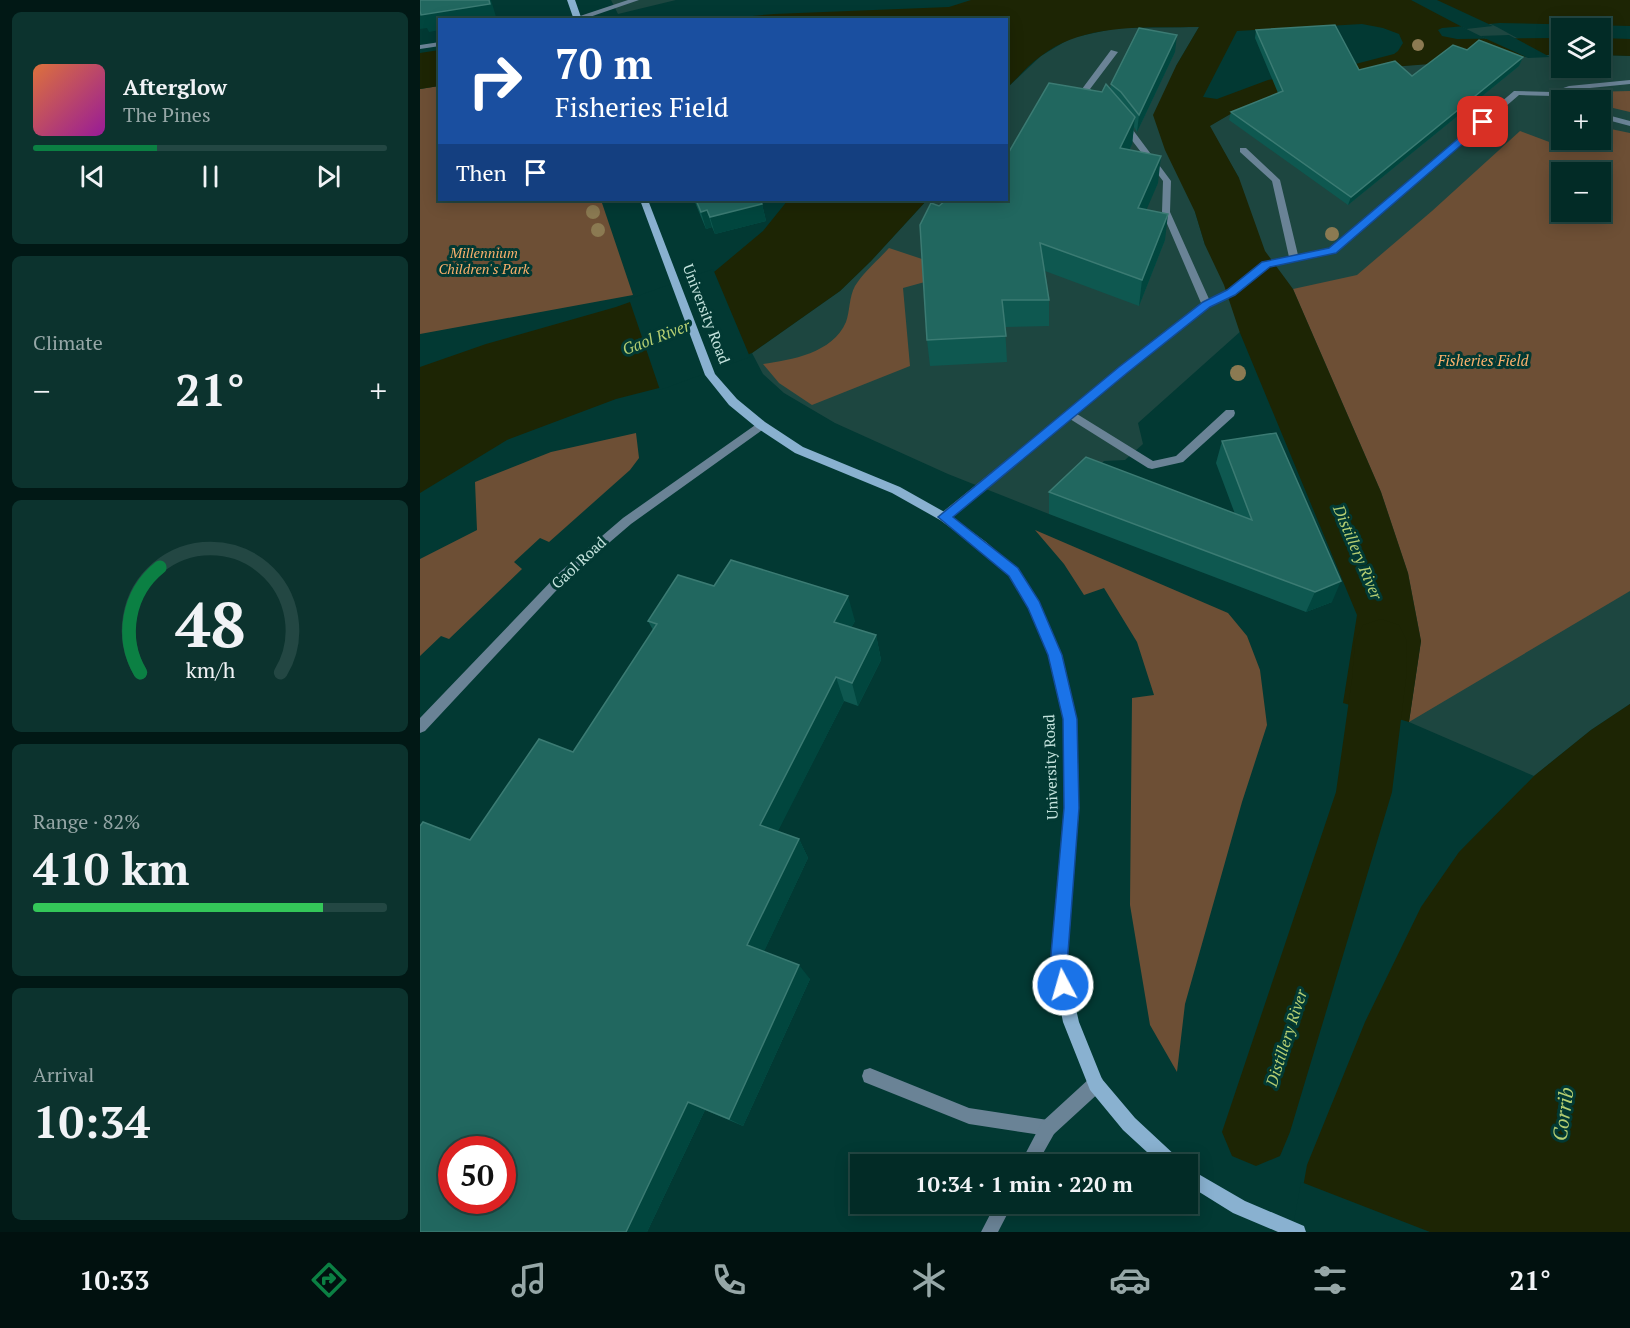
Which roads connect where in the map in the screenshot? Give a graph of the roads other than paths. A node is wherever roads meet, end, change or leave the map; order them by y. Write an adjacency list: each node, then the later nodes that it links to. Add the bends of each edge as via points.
1 (571, 0): 3 (main road)
2 (635, 0): 4 (street)
3 (578, 18)
4 (581, 18)
5 (438, 44): 6 (street)
6 (420, 47)
7 (1114, 52): 11 (street, via 1086,89)
8 (1630, 82): 9 (street)
9 (1564, 90)
10 (1551, 94): 17 (street, via 1517,93 1332,251)
11 (1108, 106)
12 (1611, 118): 14 (street)
13 (1121, 120): 18 (street, via 1167,181 1166,212)
14 (1630, 124)
15 (1244, 150): 17 (street, via 1276,180)
16 (644, 201): 21 (main road, University Road, via 710,375 733,402)
17 (1294, 258): 18 (street, via 1266,265 1231,292)
18 (1206, 304): 20 (street)
19 (1230, 413): 20 (street, via 1179,459 1152,465)
20 (1069, 414): 22 (street)
21 (761, 425): 22 (main road, University Road, via 799,450 896,490); 23 (street, Gaol Road, via 627,521 564,575)
22 (944, 517): 25 (main road, University Road, via 1013,572 1034,605 1055,655 1070,719 1072,808 1059,966 1071,1022)
23 (420, 727)
24 (870, 1076): 26 (street, via 969,1116)
25 (1096, 1084): 26 (street); 28 (main road, University Road, via 1129,1124)
26 (1048, 1128): 27 (street)
27 (1034, 1154)
28 (1161, 1154)
29 (1198, 1182): 31 (main road, via 1239,1207)
30 (999, 1214): 32 (street)
31 (1295, 1231)
32 (989, 1232)

